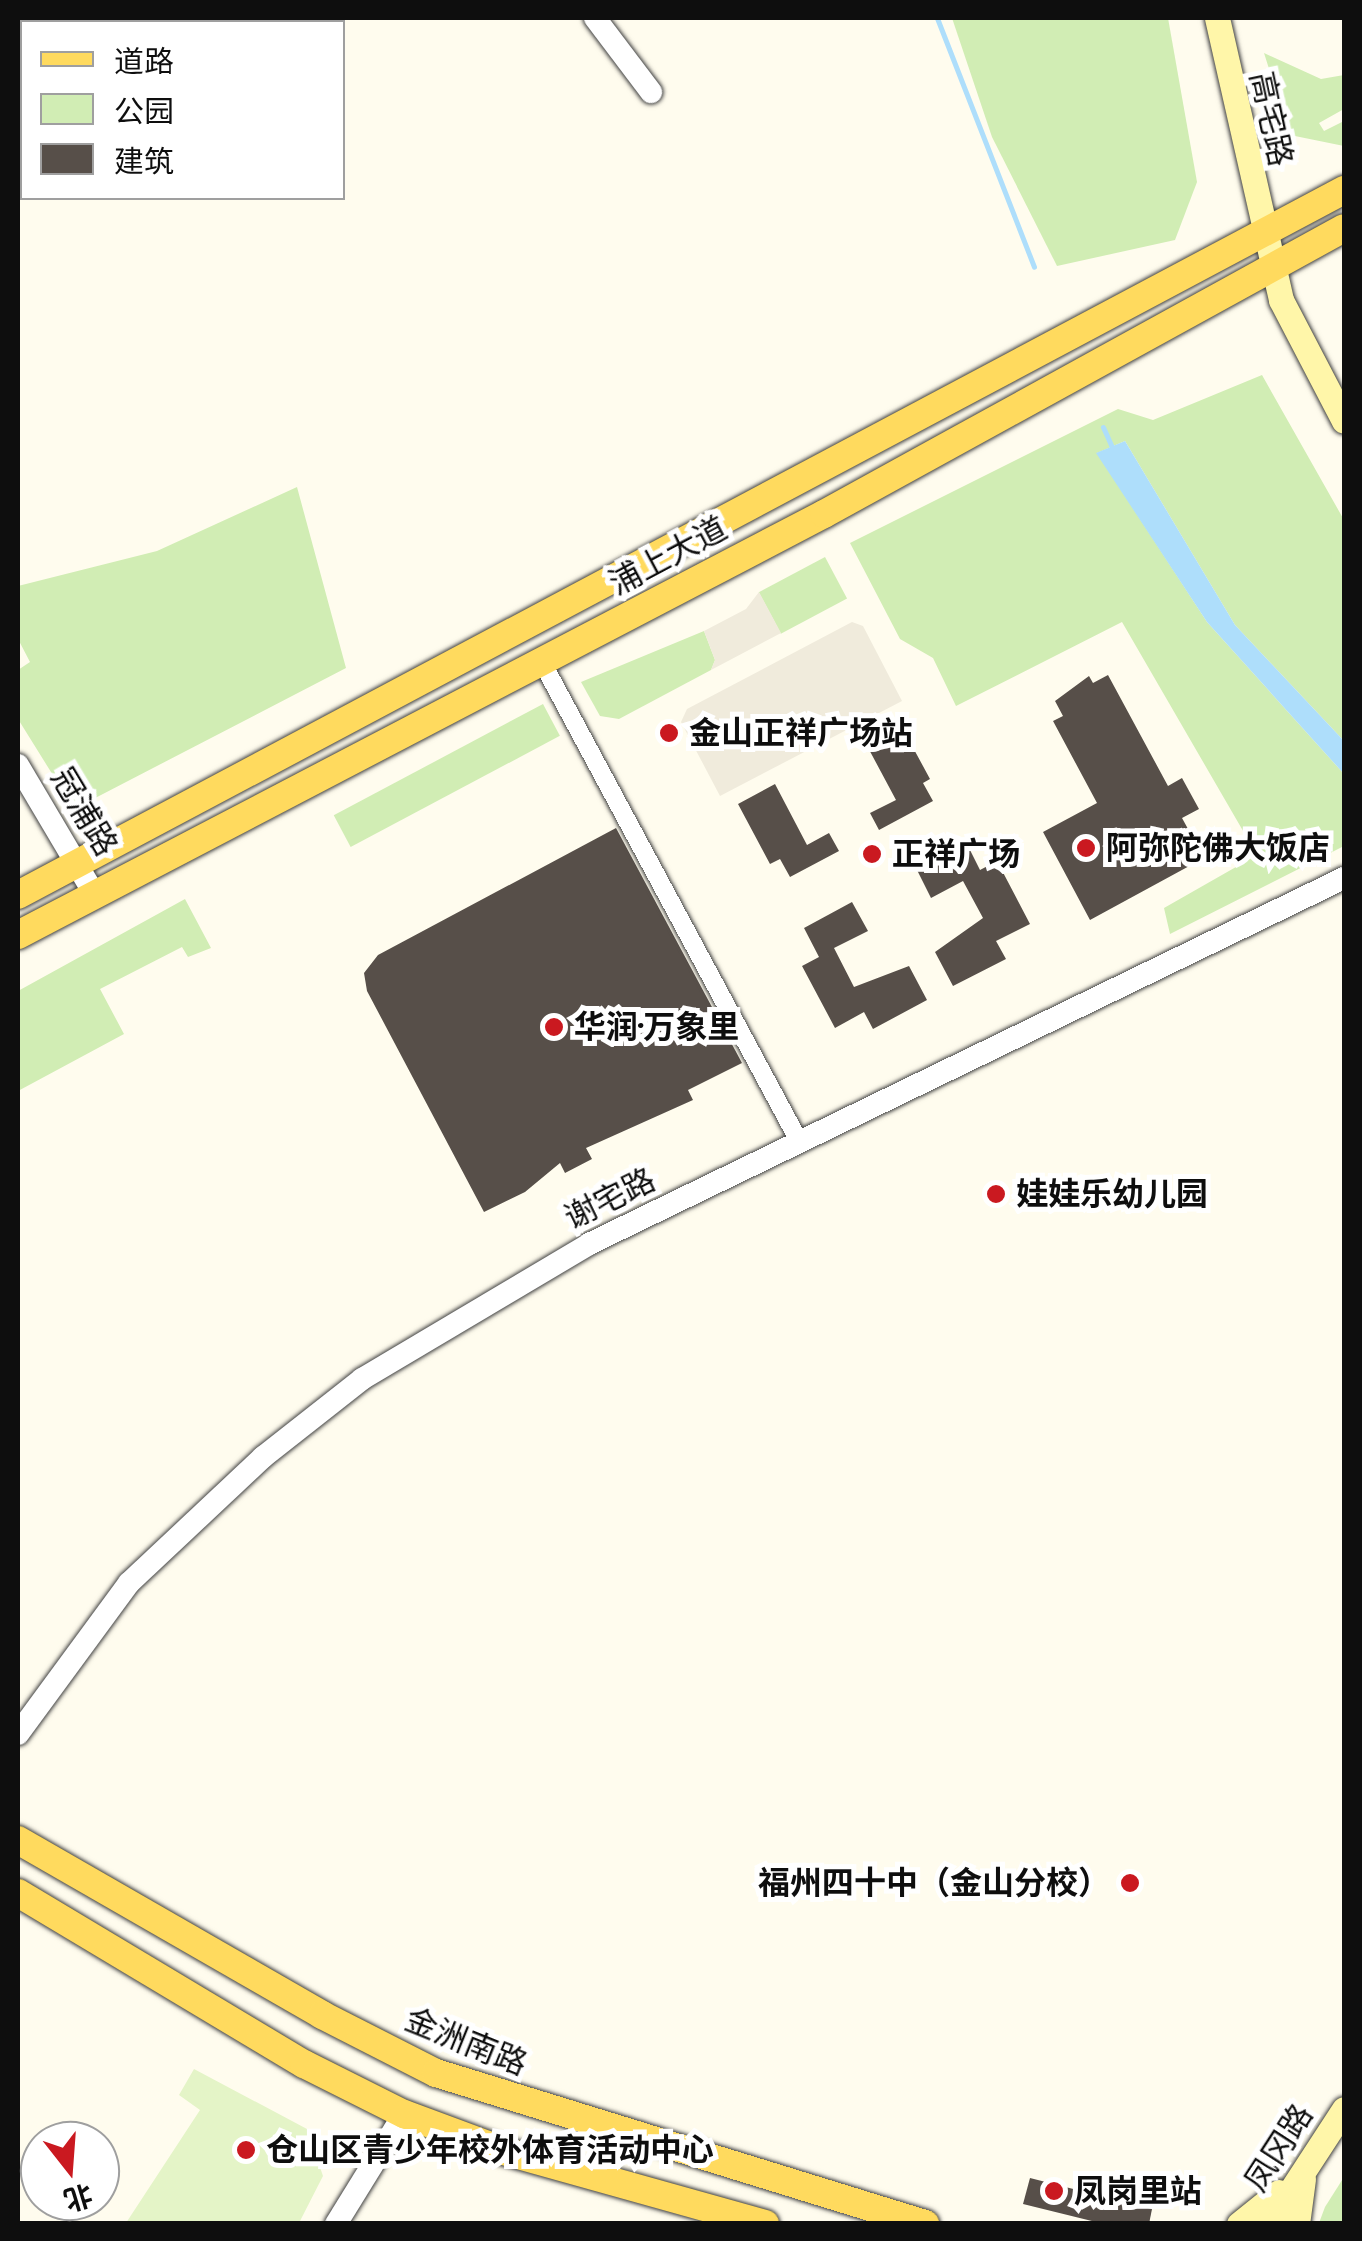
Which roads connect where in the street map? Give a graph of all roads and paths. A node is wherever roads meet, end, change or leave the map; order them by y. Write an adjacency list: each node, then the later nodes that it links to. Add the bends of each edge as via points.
1 (595, 18): 3 (street)
2 (1217, 18): 6 (main road, 高宅路)
3 (651, 92)
4 (1344, 190): 6 (main road, 浦上大道)
5 (1344, 228): 7 (main road, 浦上大道)
6 (1262, 233): 7 (main road, 高宅路); 11 (main road, 浦上大道)
7 (1272, 268): 8 (main road, 高宅路, via 1281,300); 9 (main road, 浦上大道)
8 (1344, 421)
9 (542, 662): 13 (main road, 浦上大道); 16 (street)
10 (18, 765): 11 (street, 冠浦路)
11 (78, 864): 13 (street, 冠浦路); 14 (main road, 浦上大道)
12 (1344, 878): 16 (street, 谢宅路)
13 (94, 892): 15 (main road, 浦上大道)
14 (18, 895)
15 (18, 934)
16 (800, 1143): 17 (street, 谢宅路, via 590,1244 457,1318 304,1422 128,1584)
17 (18, 1734)
18 (18, 1840): 25 (main road, 金洲南路, via 436,2073)
19 (18, 1893): 21 (main road, via 304,2064)
20 (1344, 2109): 22 (main road, 凤冈路)
21 (404, 2114): 23 (street); 24 (main road, via 479,2143)
22 (1305, 2168): 26 (main road); 27 (main road, 凤冈路); 28 (main road)
23 (336, 2224)
24 (765, 2224)
25 (925, 2224)
26 (1239, 2224)
27 (1268, 2224)
28 (1298, 2224)

